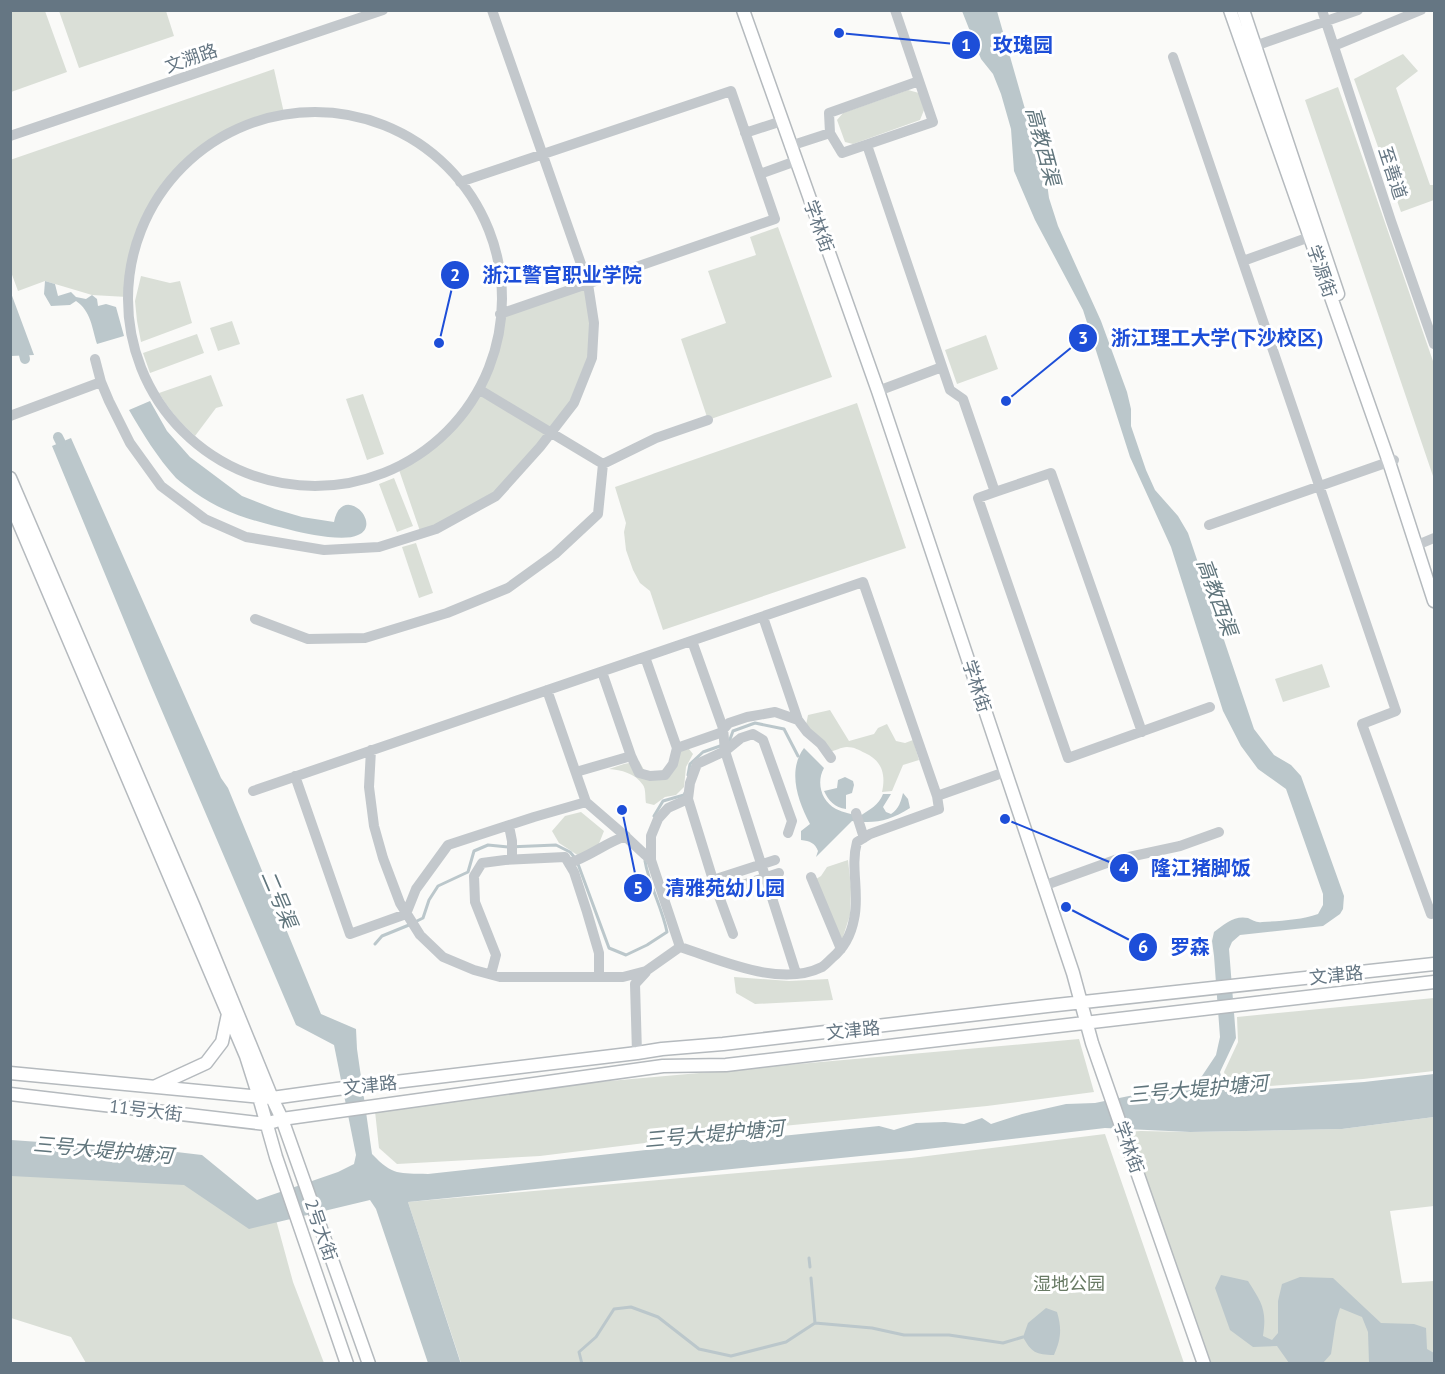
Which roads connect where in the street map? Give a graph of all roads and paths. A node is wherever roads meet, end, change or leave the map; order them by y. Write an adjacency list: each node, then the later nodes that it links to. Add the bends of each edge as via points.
1 (382, 10): 17 (street, 文溯路)
2 (492, 10): 20 (street)
3 (743, 10): 14 (main road, 学林街)
4 (895, 10): 13 (street)
5 (1230, 10): 24 (main road, 学源街)
6 (1243, 10): 10 (main road, 学源街)
7 (1358, 10): 9 (street)
8 (1421, 10): 11 (street)
9 (1324, 16): 10 (street); 11 (street, 至善道)
10 (1255, 46): 24 (main road, 学源街)
11 (1334, 46): 28 (street, 至善道)
12 (1173, 57): 25 (street)
13 (919, 81): 16 (street, via 829,113); 18 (street, via 933,122)
14 (782, 122): 15 (street); 19 (main road, 学林街)
15 (746, 133): 20 (street, via 731,91); 22 (street)
16 (830, 133): 18 (street, via 842,153); 19 (street)
17 (10, 136)
18 (867, 145): 30 (street)
19 (790, 146): 21 (main road, 学林街)
20 (543, 154): 23 (street); 26 (street)
21 (796, 161): 22 (street); 33 (main road, 学林街)
22 (760, 174): 26 (street, via 775,219)
23 (460, 182): 27 (street, via 492,237 502,288); 32 (street, via 432,152 387,125 336,112 284,113 234,129 190,158 156,198 135,245 127,297 134,350 148,384 170,418 208,454 255,478 306,487 358,483 379,475 407,464 449,432)
24 (1314, 236): 25 (street); 37 (main road, 学源街)
25 (1243, 261): 40 (street)
26 (588, 284): 27 (street); 36 (street, via 594,323 592,358 574,403)
27 (500, 314): 32 (street, via 498,340)
28 (1434, 344)
29 (95, 359): 31 (street)
30 (942, 367): 33 (street); 41 (street, via 950,390 963,399)
31 (101, 382): 34 (street); 36 (street, via 130,443 161,486 205,519 246,537 324,550 379,547 436,529 496,496)
32 (480, 390): 36 (street)
33 (878, 391): 64 (main road, 学林街)
34 (10, 416)
35 (708, 420): 38 (street, via 656,438)
36 (551, 433): 38 (street)
37 (1392, 461): 40 (street); 45 (main road, 学源街); 47 (main road, 学源街)
38 (603, 464): 49 (street, via 598,514 555,554 508,588 365,638 308,639)
39 (10, 478): 105 (main road, via 194,907)
40 (1318, 486): 43 (street); 87 (street, via 1396,711 1362,724)
41 (995, 492): 56 (street, via 1051,473); 56 (street, via 978,498 1068,758)
42 (10, 502): 99 (main road)
43 (1209, 525)
44 (1434, 538): 45 (street)
45 (1422, 543): 46 (main road, 学源街)
46 (1434, 579)
47 (1434, 601)
48 (763, 617): 50 (street); 55 (street); 67 (street, via 863,582)
49 (255, 619)
50 (692, 640): 51 (street); 57 (street)
51 (645, 657): 52 (street); 58 (street)
52 (602, 672): 53 (street); 61 (street)
53 (548, 690): 59 (street); 63 (street)
54 (1210, 707): 56 (street)
55 (798, 720): 57 (street, via 775,712 729,723); 62 (street)
56 (1142, 732)
57 (724, 733): 58 (street); 60 (street)
58 (677, 748): 61 (street, via 674,764 665,775 639,773)
59 (371, 750): 65 (street); 88 (street, via 369,787 374,826)
60 (725, 751): 68 (street, via 697,764); 72 (street, via 753,734 763,740 792,821); 80 (street)
61 (630, 756): 63 (street)
62 (831, 758)
63 (576, 772): 69 (street)
64 (1005, 772): 67 (street); 85 (main road, 学林街)
65 (295, 776): 66 (street); 88 (street, via 350,934)
66 (253, 791)
67 (937, 796): 75 (street, via 939,809)
68 (688, 799): 77 (street, via 668,808 658,819 651,836); 84 (street)
69 (586, 802): 71 (street); 74 (street)
70 (856, 813): 75 (street)
71 (509, 826): 76 (street); 88 (street, via 448,845 416,889)
72 (788, 832)
73 (1219, 832): 85 (street, via 1180,846 1115,860)
74 (626, 836): 77 (street); 79 (street)
75 (864, 838): 91 (street, via 857,842 854,853 855,918)
76 (512, 851): 79 (street, via 564,857); 94 (street, via 482,863 474,876 475,902 496,955)
77 (651, 860): 90 (street)
78 (775, 860): 80 (street)
79 (573, 862): 96 (street, via 599,953)
80 (761, 865): 83 (street); 84 (street)
81 (779, 873): 83 (street)
82 (811, 877): 91 (street)
83 (766, 878): 86 (street); 95 (street)
84 (713, 880): 86 (street)
85 (1043, 886): 98 (main road, 学林街)
86 (718, 893): 89 (street)
87 (1431, 914)
88 (408, 916): 94 (street, via 420,935 443,957)
89 (733, 934)
90 (680, 947): 93 (street); 95 (street, via 755,972)
91 (841, 949): 95 (street, via 822,967)
92 (1434, 964): 98 (main road, 文津路)
93 (646, 971): 96 (street, via 623,977); 101 (street, via 635,984)
94 (491, 974): 96 (street)
95 (796, 974)
96 (599, 977)
97 (1434, 982): 100 (main road, 文津路)
98 (1082, 1003): 100 (main road, 学林街); 101 (main road, 文津路)
99 (228, 1014): 103 (main road, via 222,1042 206,1063); 105 (main road)
100 (1087, 1022): 106 (main road, 文津路, via 726,1065 663,1066); 110 (main road, 学林街)
101 (637, 1053): 105 (main road, 文津路)
102 (10, 1073): 103 (main road, 11号大街)
103 (155, 1087): 105 (main road, 11号大街)
104 (10, 1094): 107 (main road, 11号大街)
105 (266, 1098): 106 (main road, 2号大街); 107 (main road, 2号大街)
106 (282, 1119): 107 (main road, 11号大街); 109 (main road, 2号大街)
107 (266, 1124): 108 (main road, 2号大街)
108 (348, 1364)
109 (369, 1364)
110 (1204, 1364)

